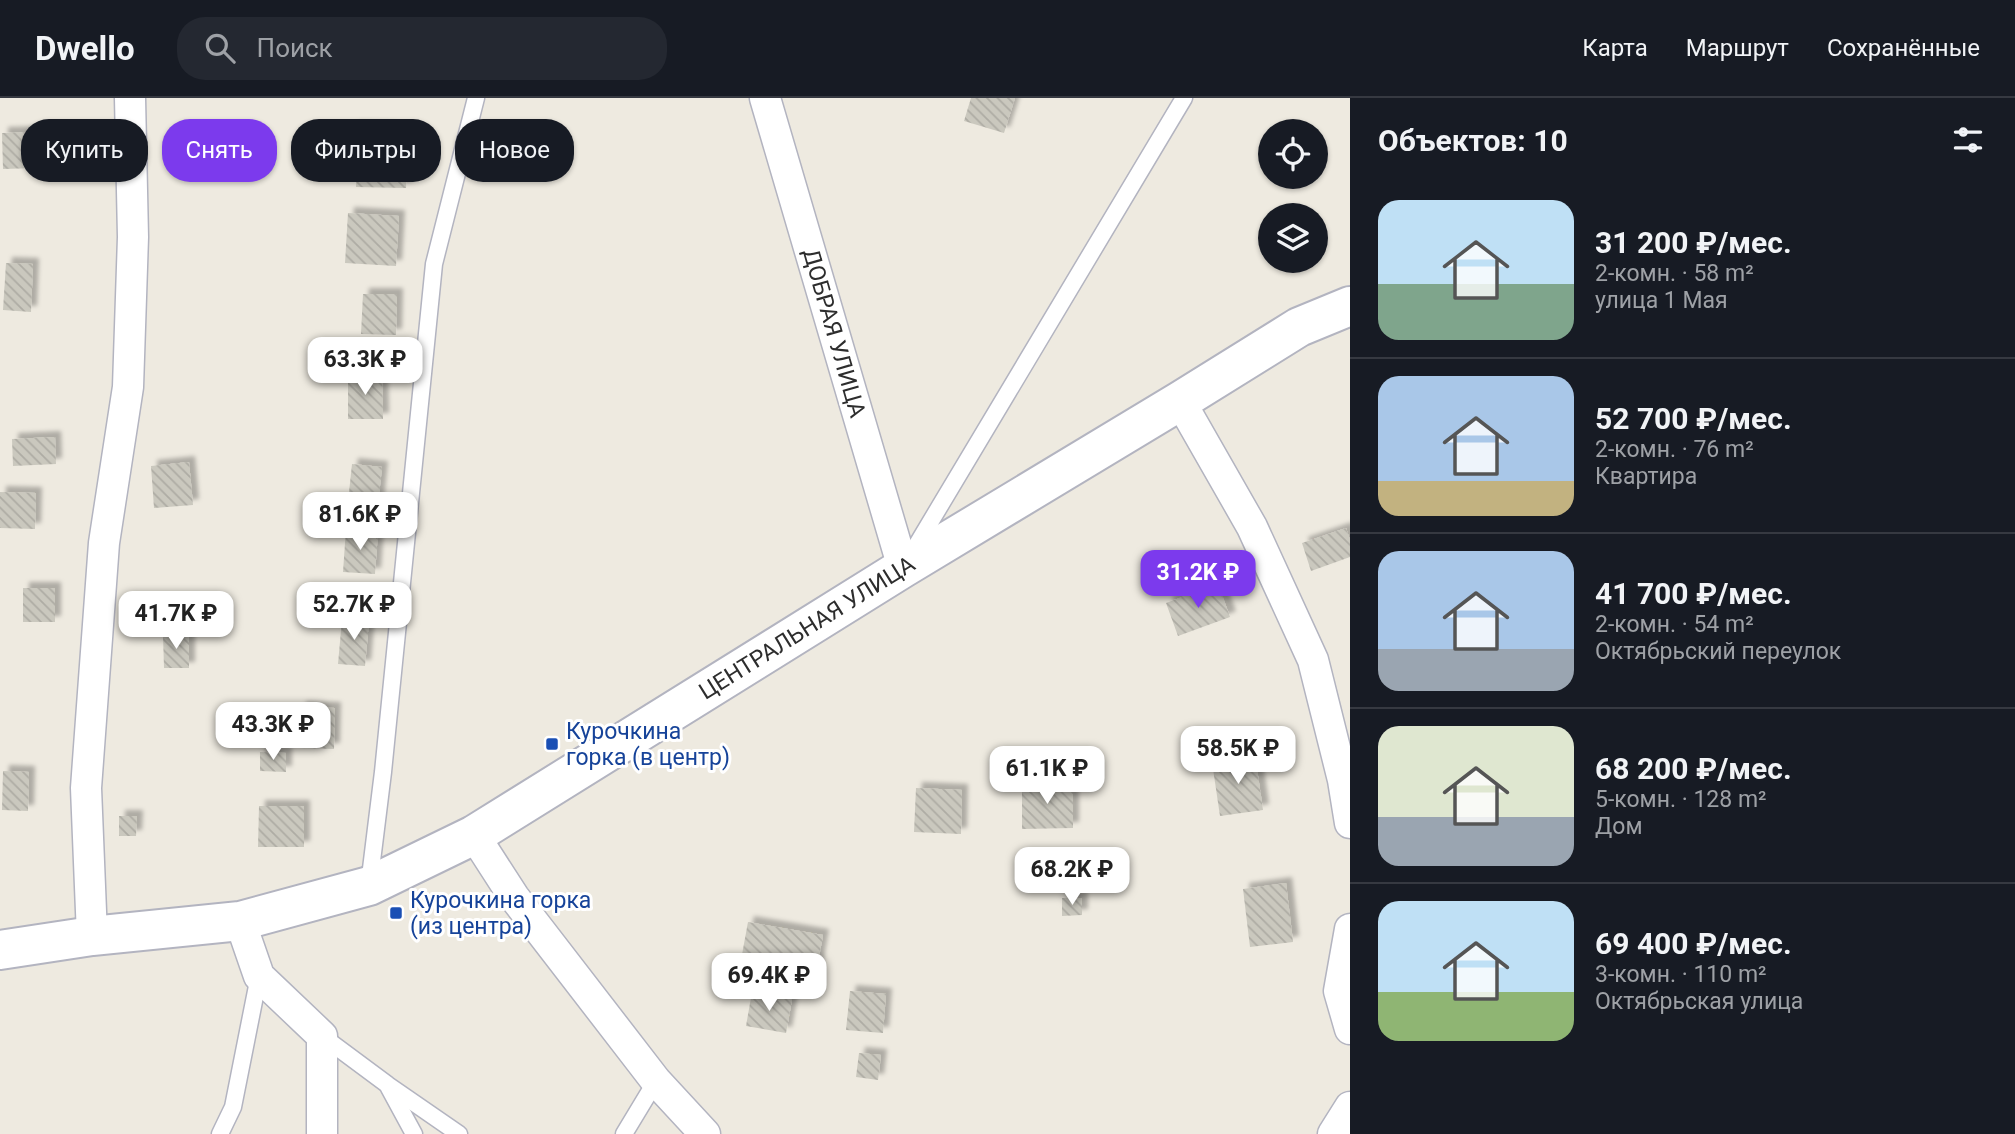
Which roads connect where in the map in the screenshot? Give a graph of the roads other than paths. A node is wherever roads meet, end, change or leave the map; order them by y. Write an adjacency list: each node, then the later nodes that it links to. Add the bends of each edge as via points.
1 (130, 98): 13 (street, via 133,237 128,387 104,543 86,788)
2 (476, 98): 10 (lane, via 435,264)
3 (765, 98): 7 (street, ДОБРАЯ УЛИЦА)
4 (1184, 98): 7 (lane)
5 (1350, 306): 6 (street, ЦЕНТРАЛЬНАЯ УЛИЦА, via 1299,327)
6 (1180, 401): 7 (street, ЦЕНТРАЛЬНАЯ УЛИЦА); 8 (street, via 1252,527 1312,660)
7 (903, 568): 9 (street, ЦЕНТРАЛЬНАЯ УЛИЦА)
8 (1350, 823)
9 (474, 835): 10 (street, ЦЕНТРАЛЬНАЯ УЛИЦА); 18 (street, via 514,897)
10 (369, 886): 11 (street, ЦЕНТРАЛЬНАЯ УЛИЦА)
11 (240, 921): 13 (street, ЦЕНТРАЛЬНАЯ УЛИЦА); 15 (street)
12 (1350, 929): 16 (street, via 1339,991)
13 (92, 936): 14 (street, ЦЕНТРАЛЬНАЯ УЛИЦА)
14 (0, 950)
15 (259, 976): 17 (street); 21 (lane, via 233,1107)
16 (1350, 1029)
17 (322, 1036): 19 (lane); 22 (street)
18 (656, 1081): 25 (lane); 26 (street)
19 (387, 1085): 23 (lane); 24 (lane)
20 (1350, 1107): 27 (street)
21 (220, 1134)
22 (322, 1134)
23 (414, 1134)
24 (459, 1134)
25 (624, 1134)
26 (705, 1134)
27 (1333, 1134)

